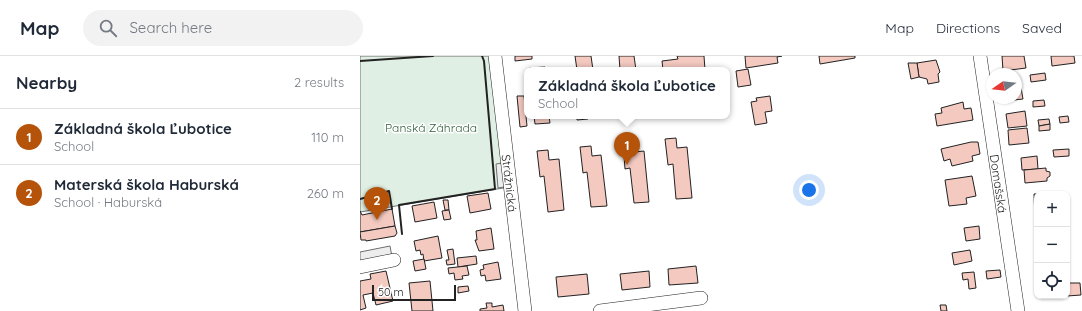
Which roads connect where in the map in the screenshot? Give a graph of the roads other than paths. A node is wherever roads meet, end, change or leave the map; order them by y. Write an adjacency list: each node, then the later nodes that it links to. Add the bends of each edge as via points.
1 (496, 56): 6 (street, Strážnická)
2 (980, 56): 8 (street, Domašská)
3 (394, 260): 4 (street)
4 (360, 267)
5 (701, 298): 7 (street)
6 (525, 311)
7 (600, 311)
8 (1018, 311)

